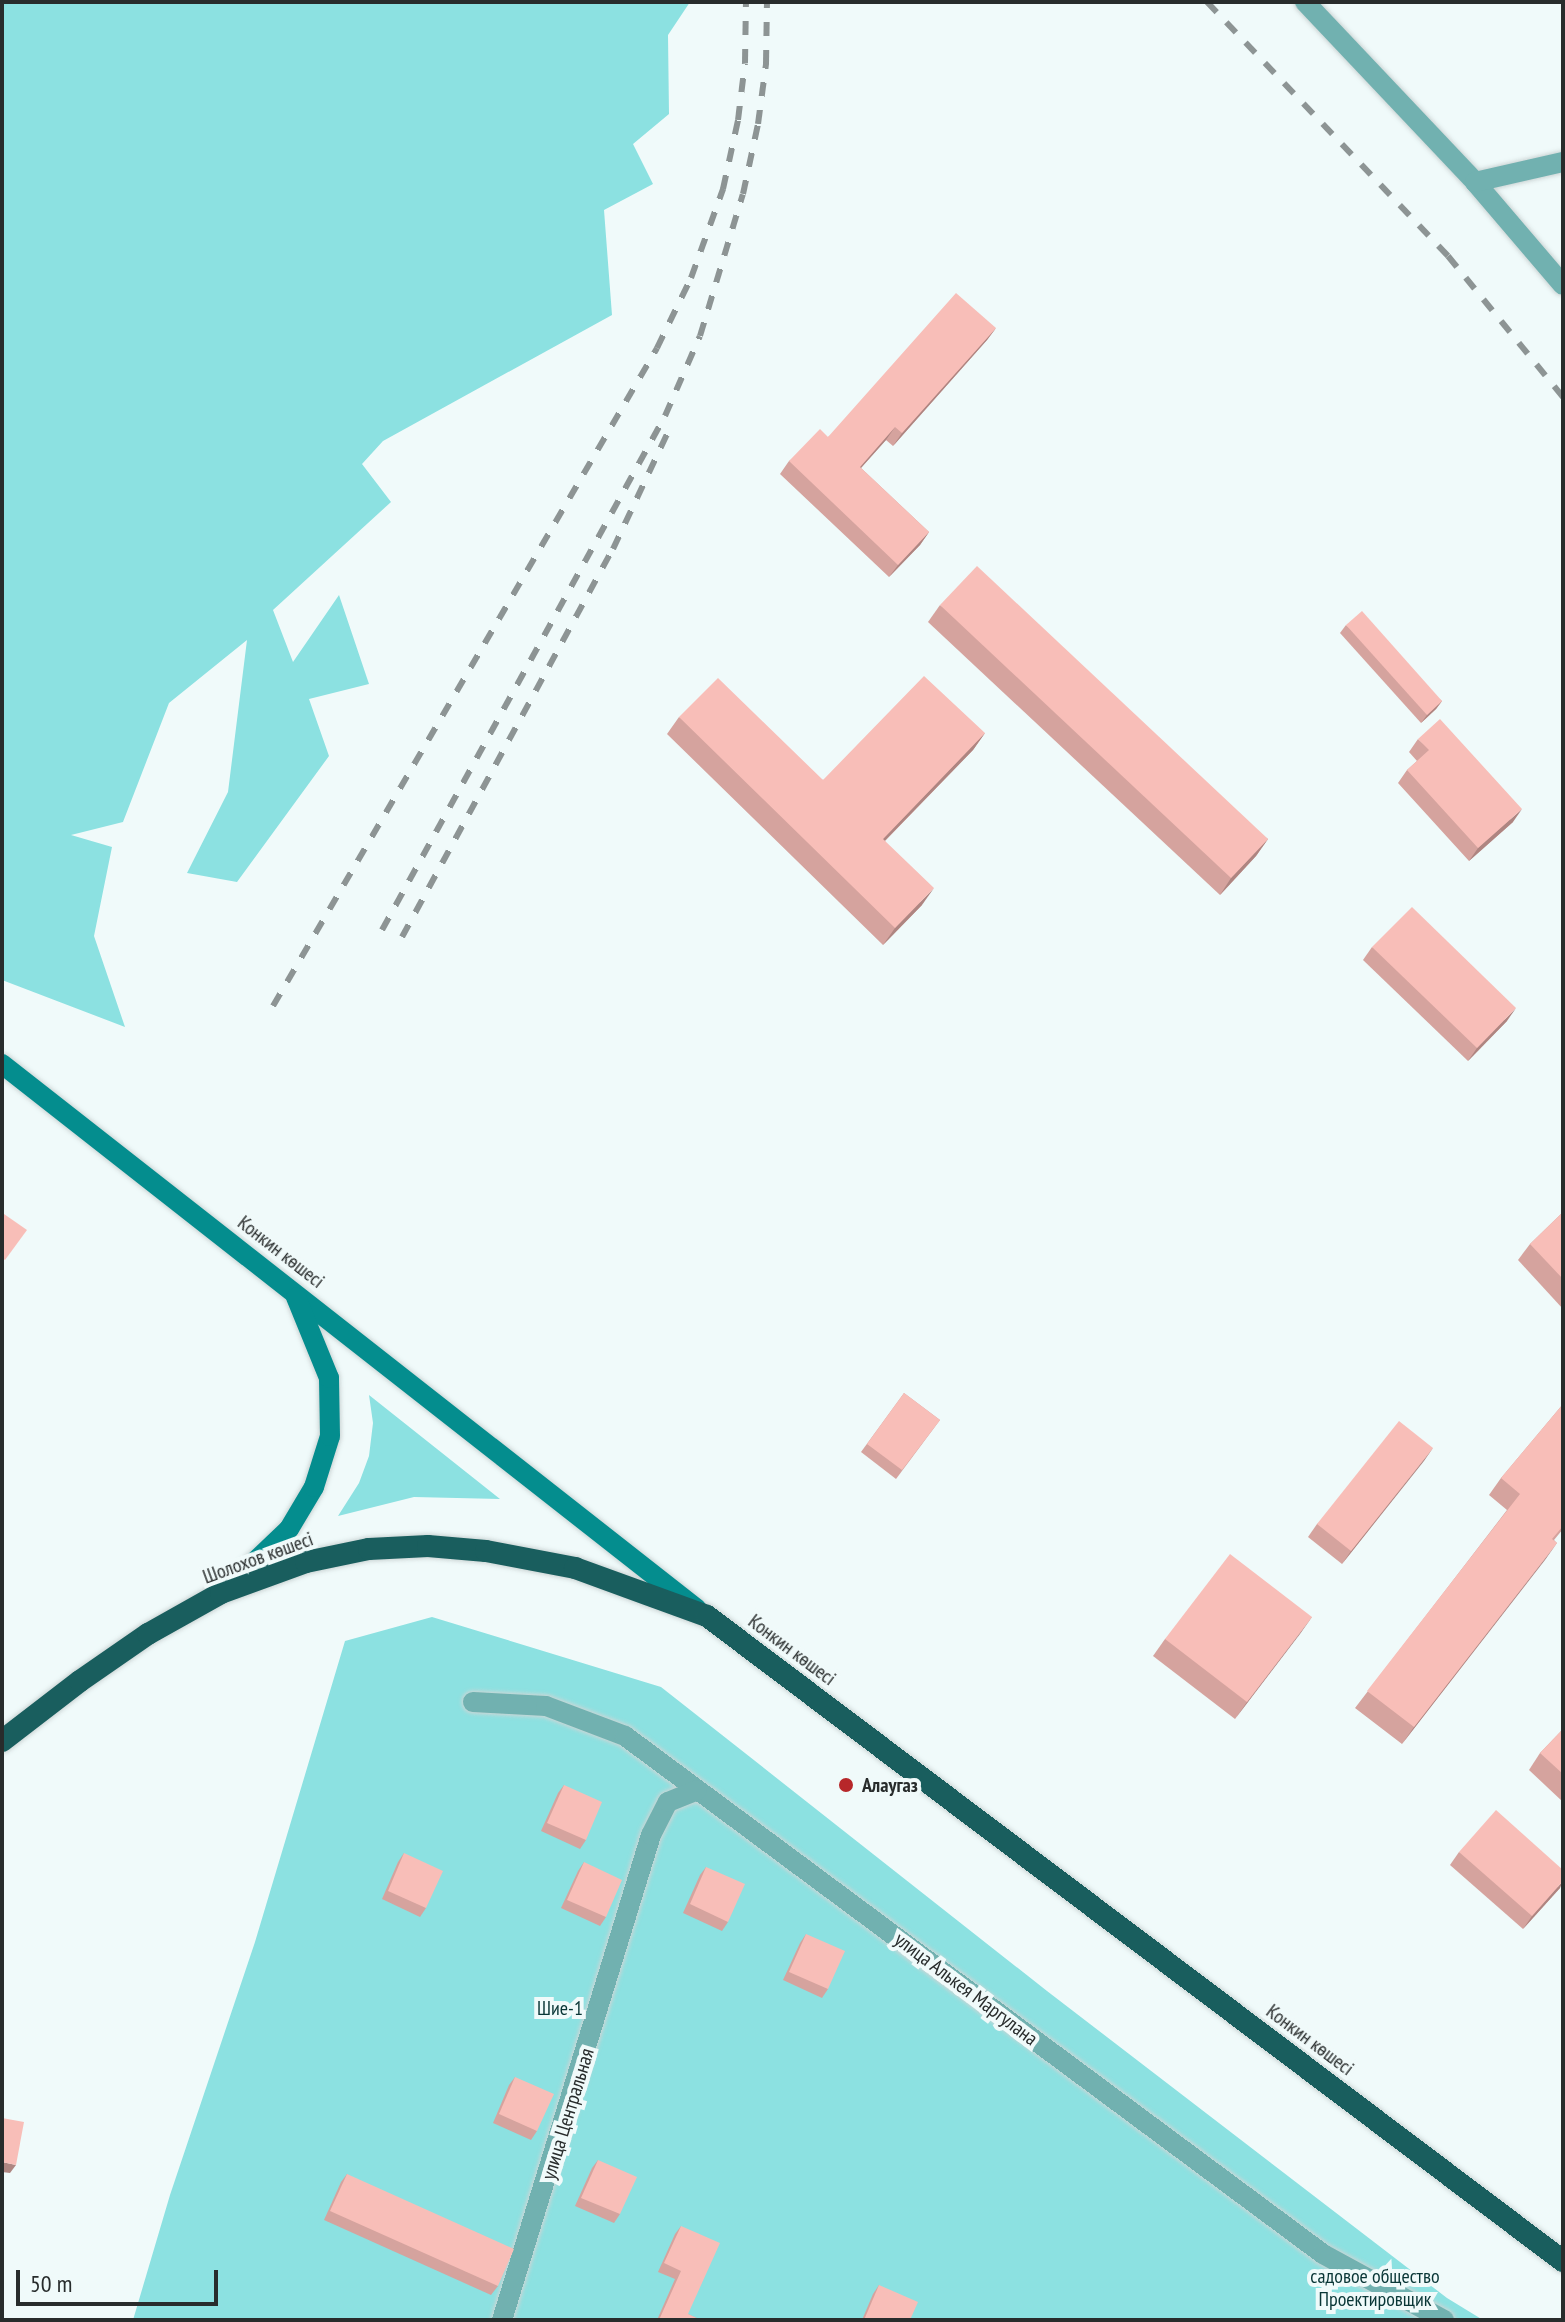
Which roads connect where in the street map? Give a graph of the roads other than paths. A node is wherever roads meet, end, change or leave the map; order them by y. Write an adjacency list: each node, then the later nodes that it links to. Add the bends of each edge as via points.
1 (1305, 2): 3 (street)
2 (1563, 162): 3 (street)
3 (1475, 182): 4 (street)
4 (1563, 285)
5 (2, 1064): 6 (main road, Конкин көшесі)
6 (294, 1293): 7 (main road, via 329,1378 330,1436 314,1487 289,1529); 8 (main road, Конкин көшесі)
7 (221, 1593): 8 (highway, Шолохов көшесі, via 306,1562 369,1549 428,1546 575,1568); 10 (highway, Шолохов көшесі, via 148,1634)
8 (707, 1616): 12 (highway, Конкин көшесі)
9 (473, 1702): 11 (street, улица Алькея Маргулана, via 546,1706 625,1736)
10 (2, 1741)
11 (697, 1790): 13 (street, улица Центральная, via 668,1802 651,1835); 14 (street, улица Алькея Маргулана, via 1323,2254)
12 (1563, 2261)
13 (502, 2320)
14 (1444, 2320)

